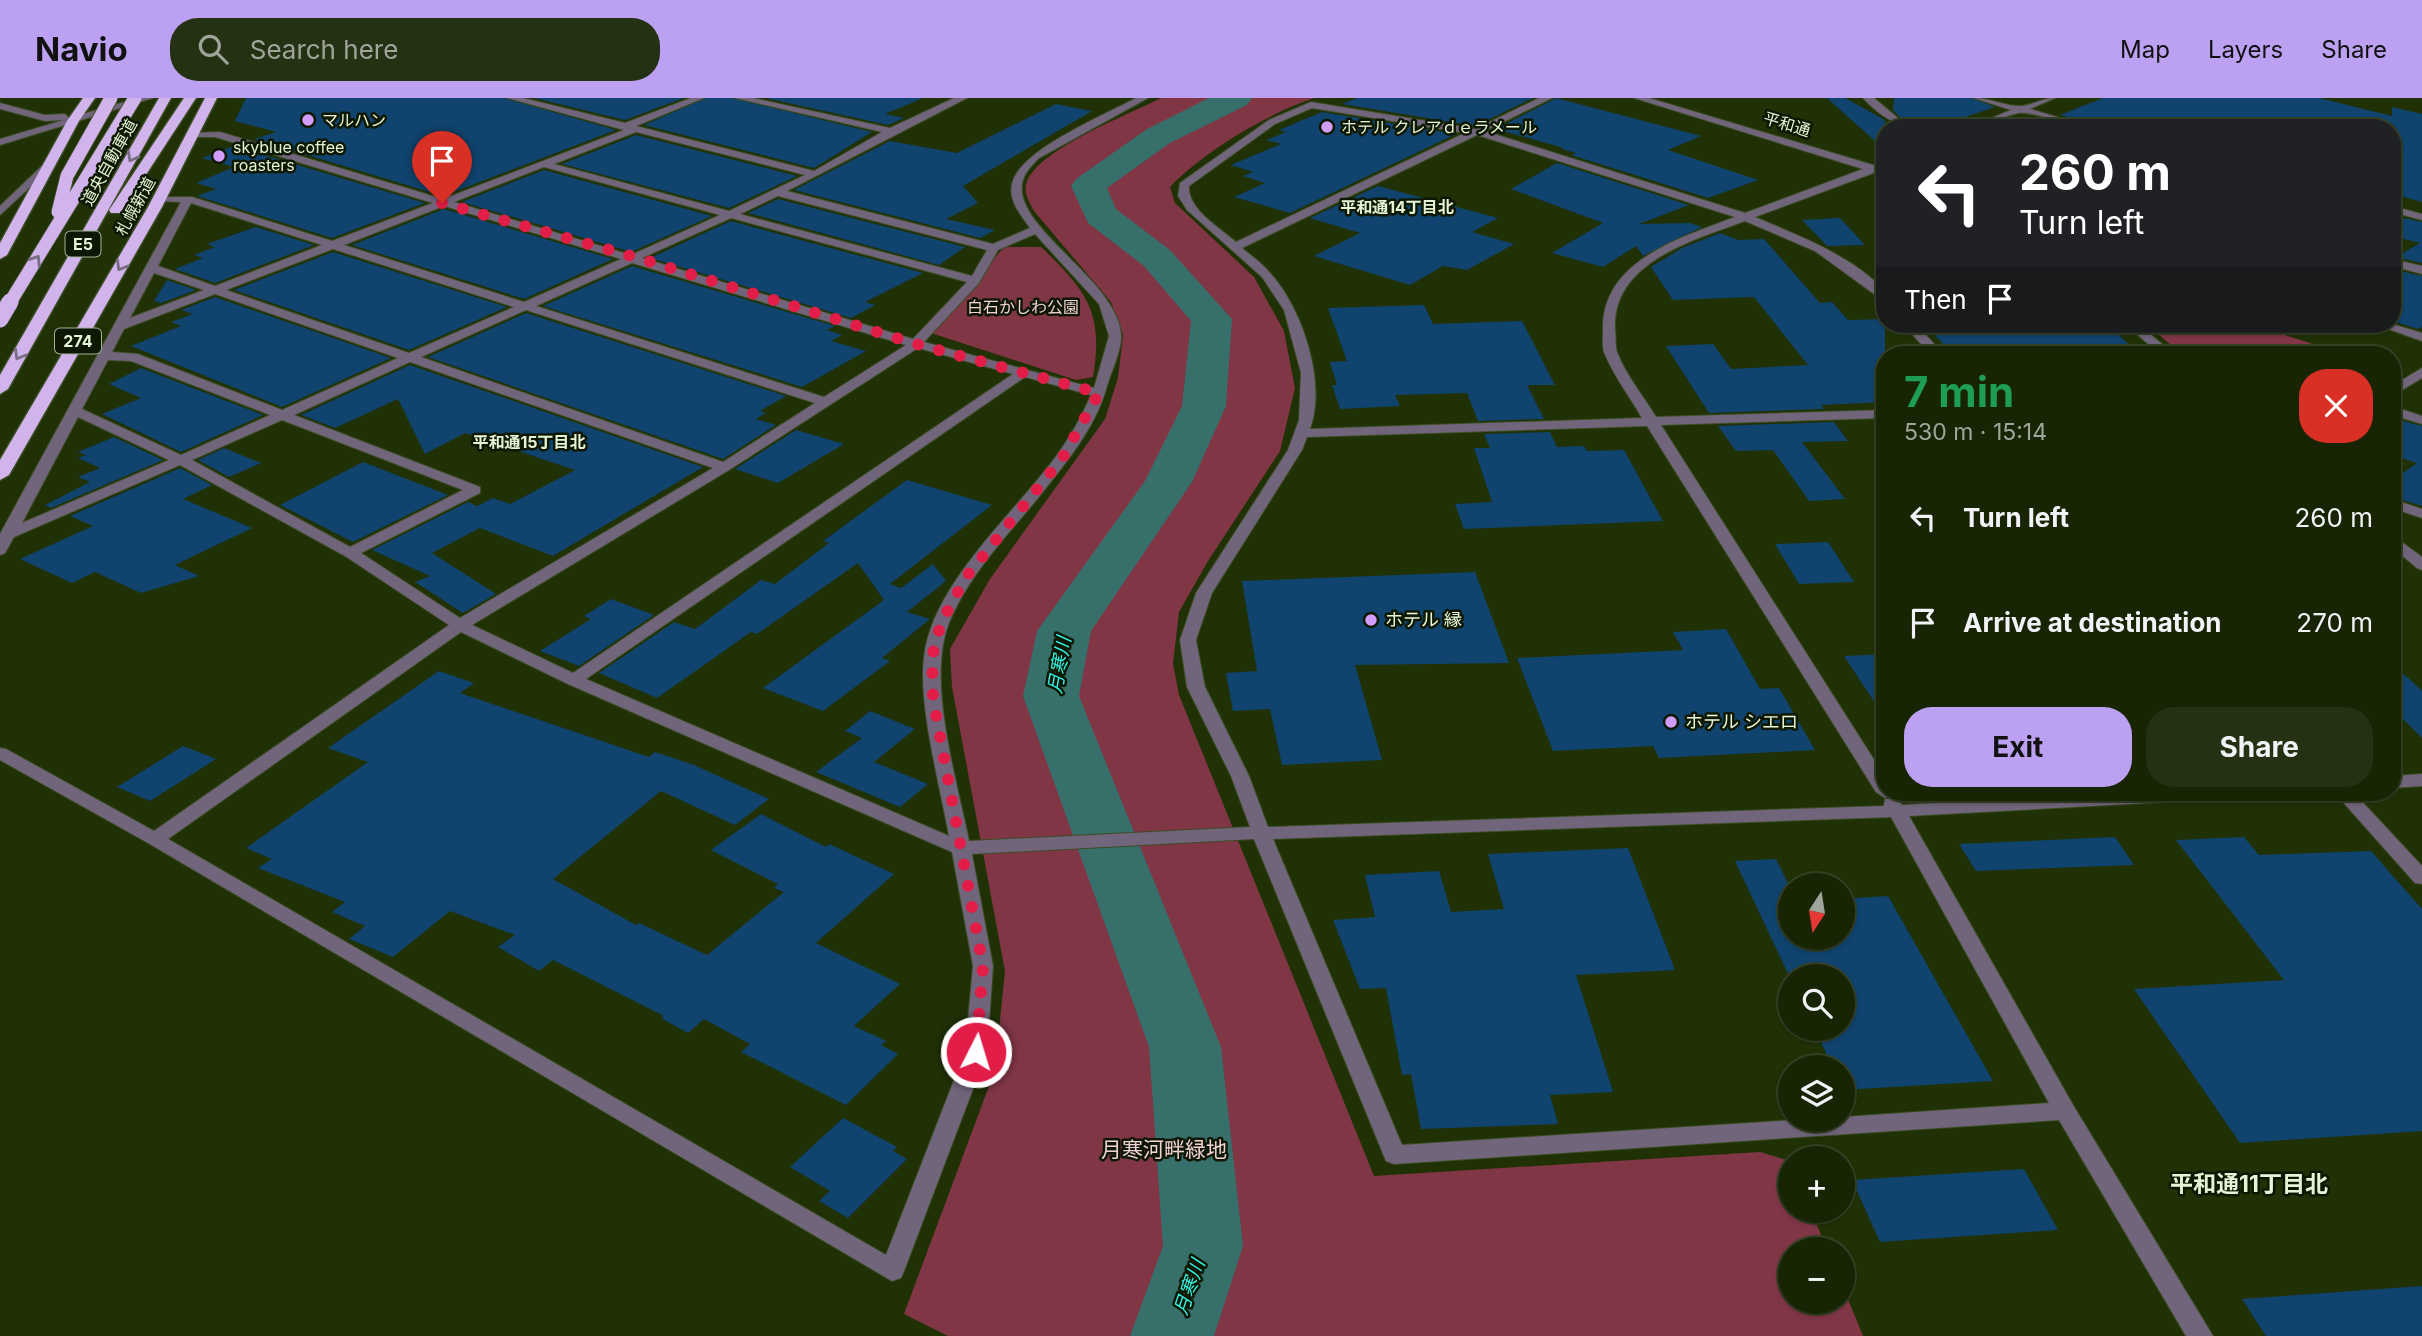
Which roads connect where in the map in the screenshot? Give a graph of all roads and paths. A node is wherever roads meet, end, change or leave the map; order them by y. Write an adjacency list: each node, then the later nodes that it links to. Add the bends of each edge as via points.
1 (89, 98): 21 (highway)
2 (111, 98): 45 (highway, bridge, via 67,176)
3 (135, 98): 45 (highway, 道央自動車道 / E5, bridge)
4 (148, 98): 21 (street)
5 (165, 98): 57 (highway, 道央自動車道 / E5, one-way to 57)
6 (190, 98): 57 (highway)
7 (211, 98): 28 (highway, 札幌新道 / 274)
8 (512, 98): 25 (street)
9 (699, 98): 25 (street)
10 (740, 98): 26 (street)
11 (941, 98): 18 (street)
12 (1143, 98): 44 (street, via 1035,156 1023,170 1016,186 1020,206)
13 (1547, 98): 27 (street)
14 (1639, 98): 32 (street, 平和通)
15 (1871, 98): 22 (street)
16 (1979, 98): 20 (street)
17 (2050, 98): 20 (street)
18 (959, 100): 26 (street)
19 (0, 106): 21 (street, via 45,118)
20 (2020, 109): 23 (street); 24 (street)
21 (74, 119): 29 (street); 31 (highway)
22 (1894, 119)
23 (1995, 119)
24 (2056, 119)
25 (630, 128): 30 (street); 34 (street)
26 (891, 131): 34 (street)
27 (1477, 132): 43 (street); 47 (street); 47 (street, via 1311,105 1272,122 1184,185 1183,196 1191,208)
28 (192, 135): 37 (highway, 札幌新道 / 274); 38 (street, via 216,134)
29 (0, 142)
30 (543, 164): 38 (street); 41 (street)
31 (49, 165): 39 (street); 49 (highway)
32 (1876, 167)
33 (1876, 170): 43 (street)
34 (815, 174): 35 (street)
35 (777, 192): 41 (street); 48 (street)
36 (188, 199): 37 (street); 46 (street); 52 (street)
37 (157, 203): 85 (highway, 札幌新道 / 274, one-way to 85)
38 (442, 203): 46 (street); 50 (street)
39 (0, 211)
40 (2401, 211): 42 (street)
41 (731, 214): 50 (street); 54 (street)
42 (2422, 216)
43 (1746, 217): 55 (street, via 1819,249); 81 (street, via 1666,247 1619,288 1608,312 1610,351)
44 (1037, 229): 48 (street); 74 (street, via 1105,303 1115,336)
45 (52, 235): 59 (highway, 道央自動車道 / E5, one-way to 45, bridge)
46 (331, 246): 56 (street); 58 (street)
47 (1234, 247): 82 (street, via 1266,275 1290,310 1308,373 1306,421)
48 (994, 248): 54 (street)
49 (0, 256)
50 (635, 257): 58 (street); 65 (street)
51 (2401, 265): 53 (street)
52 (151, 268): 56 (street); 60 (street)
53 (2422, 271)
54 (975, 280): 65 (street)
55 (1876, 288)
56 (215, 290): 60 (street); 69 (street)
57 (49, 303): 73 (highway, 道央自動車道 / E5, one-way to 73)
58 (526, 306): 69 (street); 75 (street)
59 (0, 319)
60 (119, 327): 68 (street)
61 (2401, 331): 64 (street)
62 (1917, 333): 66 (street)
63 (2142, 333): 67 (street)
64 (2422, 337)
65 (916, 344): 70 (street); 75 (street)
66 (1930, 346)
67 (2158, 346)
68 (105, 356): 76 (street); 79 (street, via 133,357)
69 (411, 357): 79 (street); 84 (street)
70 (1024, 372): 74 (street); 94 (street)
71 (2422, 372): 72 (street)
72 (2401, 386)
73 (0, 390)
74 (1099, 393): 104 (street, via 1063,457 966,577 941,623 932,657 933,699)
75 (824, 401): 84 (street)
76 (76, 411): 83 (street); 88 (street)
77 (2401, 413): 80 (street)
78 (1876, 414): 81 (street)
79 (284, 415): 83 (street); 91 (street, via 475,490)
80 (2422, 420)
81 (1651, 421): 82 (street); 96 (street)
82 (1301, 433): 102 (street, via 1279,478 1204,593 1188,640 1196,687 1240,776)
83 (181, 460): 88 (street); 91 (street)
84 (724, 467): 93 (street)
85 (0, 475)
86 (2401, 506): 87 (street)
87 (2422, 514)
88 (7, 535): 90 (street)
89 (2401, 547): 92 (street)
90 (0, 550)
91 (350, 553): 93 (street)
92 (2422, 565)
93 (460, 625): 94 (street); 103 (street)
94 (574, 680): 104 (street)
95 (0, 753): 103 (street)
96 (1876, 778)
97 (2422, 780): 98 (street)
98 (2401, 781)
99 (1876, 800): 102 (street)
100 (1890, 801): 106 (street)
101 (2351, 801): 105 (street)
102 (1261, 833): 104 (street); 106 (street, via 1394,1155)
103 (155, 839): 104 (street, via 892,1272 976,1052 983,966)
104 (960, 848)
105 (2422, 878)
106 (2065, 1111): 107 (street)
107 (2200, 1336)

